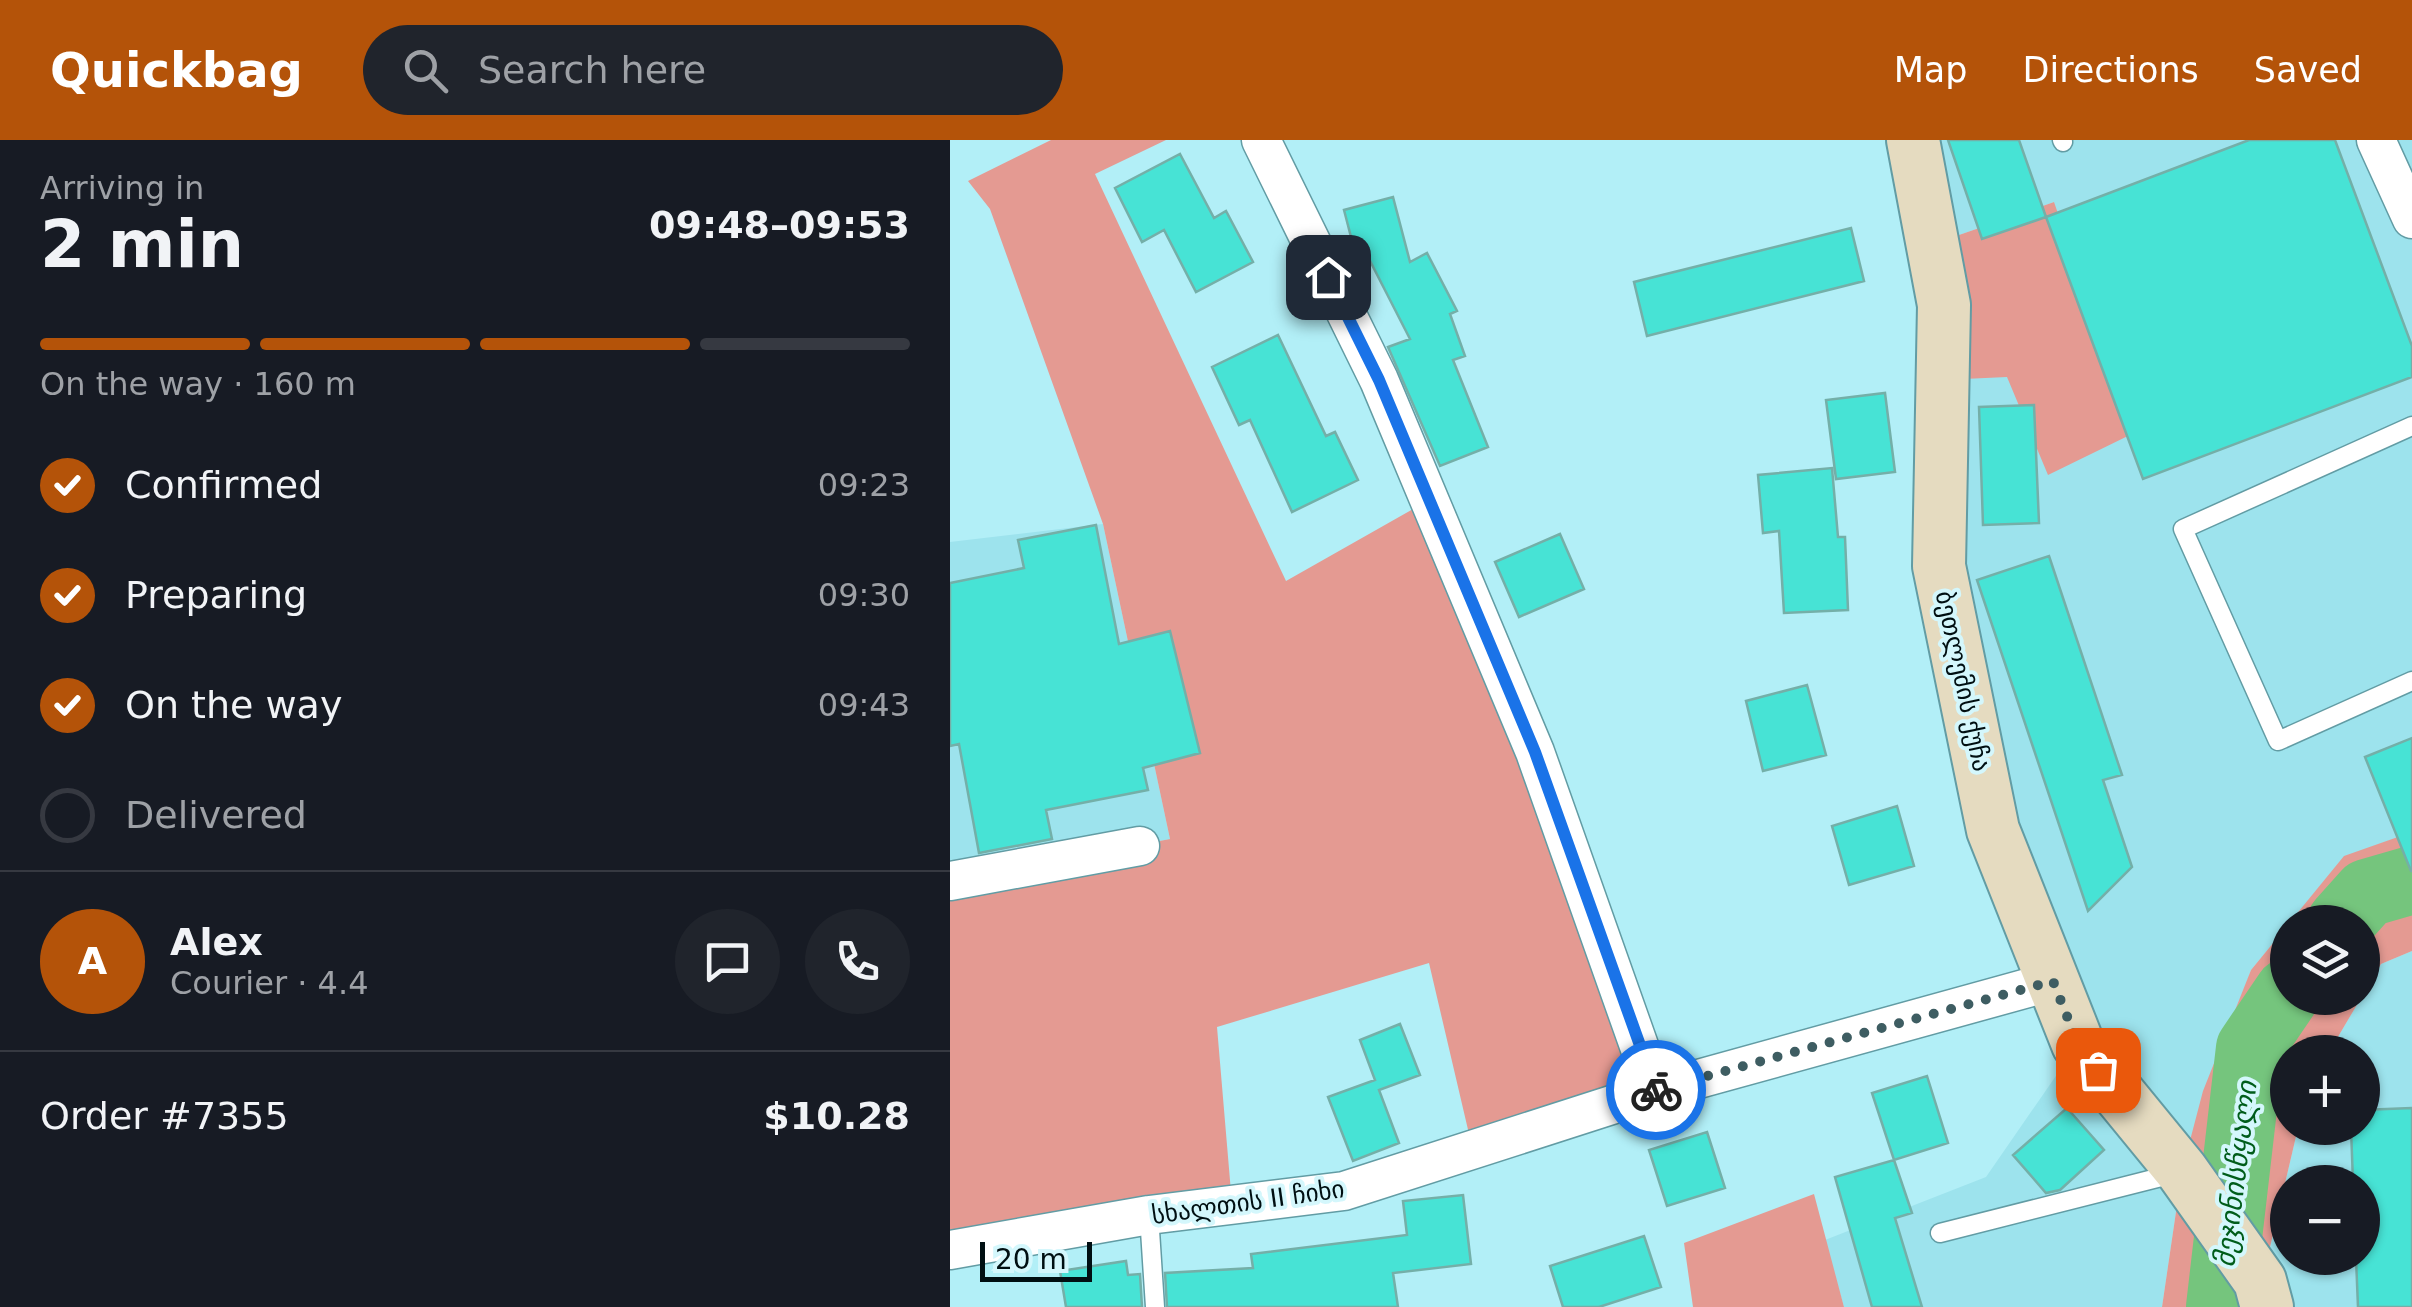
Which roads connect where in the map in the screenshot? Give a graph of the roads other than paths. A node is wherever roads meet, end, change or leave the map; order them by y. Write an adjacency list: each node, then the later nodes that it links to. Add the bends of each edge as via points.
1 (1261, 140): 10 (street, via 1379,380 1535,752)
2 (1914, 140): 9 (street, ბეთლემის ქუჩა, via 1944,305 1939,566 1994,830)
3 (2376, 140): 4 (street)
4 (2412, 219)
5 (2412, 426): 6 (lane, via 2183,529 2278,742)
6 (2412, 681)
7 (1140, 846): 8 (street)
8 (950, 881)
9 (2053, 981): 10 (street, სხალთის II ჩიხი); 11 (street, ბეთლემის ქუჩა, via 2078,1044)
10 (1655, 1091): 12 (street, სხალთის II ჩიხი, via 1344,1191)
11 (2182, 1172): 13 (lane); 15 (street, ბეთლემის ქუჩა)
12 (1149, 1214): 14 (street, სხალთის II ჩიხი); 16 (lane)
13 (1940, 1232)
14 (950, 1250)
15 (2264, 1294)
16 (1155, 1307)

